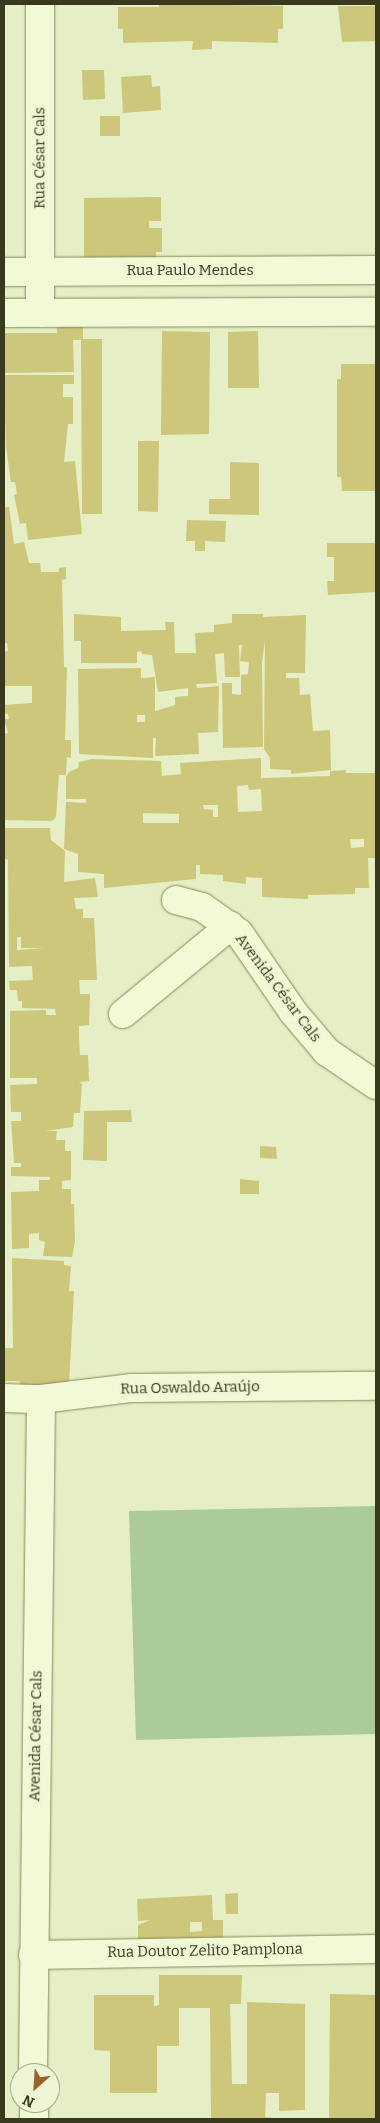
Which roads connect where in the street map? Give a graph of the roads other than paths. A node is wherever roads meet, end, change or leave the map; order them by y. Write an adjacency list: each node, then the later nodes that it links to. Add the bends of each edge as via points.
1 (40, 4): 4 (street, Rua César Cals)
2 (376, 270): 4 (street, Rua Paulo Mendes)
3 (4, 272): 4 (street, Rua Paulo Mendes)
4 (40, 272): 7 (street, Rua César Cals)
5 (4, 312): 7 (street)
6 (376, 312): 7 (street)
7 (40, 313)
8 (176, 900): 9 (street, Avenida César Cals, via 202,907)
9 (230, 926): 10 (street); 11 (street, Avenida César Cals, via 256,954 293,1012 327,1052)
10 (123, 1014)
11 (376, 1084)
12 (376, 1386): 14 (street, Rua Oswaldo Araújo, via 132,1388)
13 (4, 1398): 14 (street, Rua Oswaldo Araújo)
14 (41, 1399): 16 (street, Avenida César Cals)
15 (376, 1949): 16 (street, Rua Doutor Zelito Pamplona)
16 (33, 1955): 17 (street, Avenida César Cals)
17 (34, 2063)

